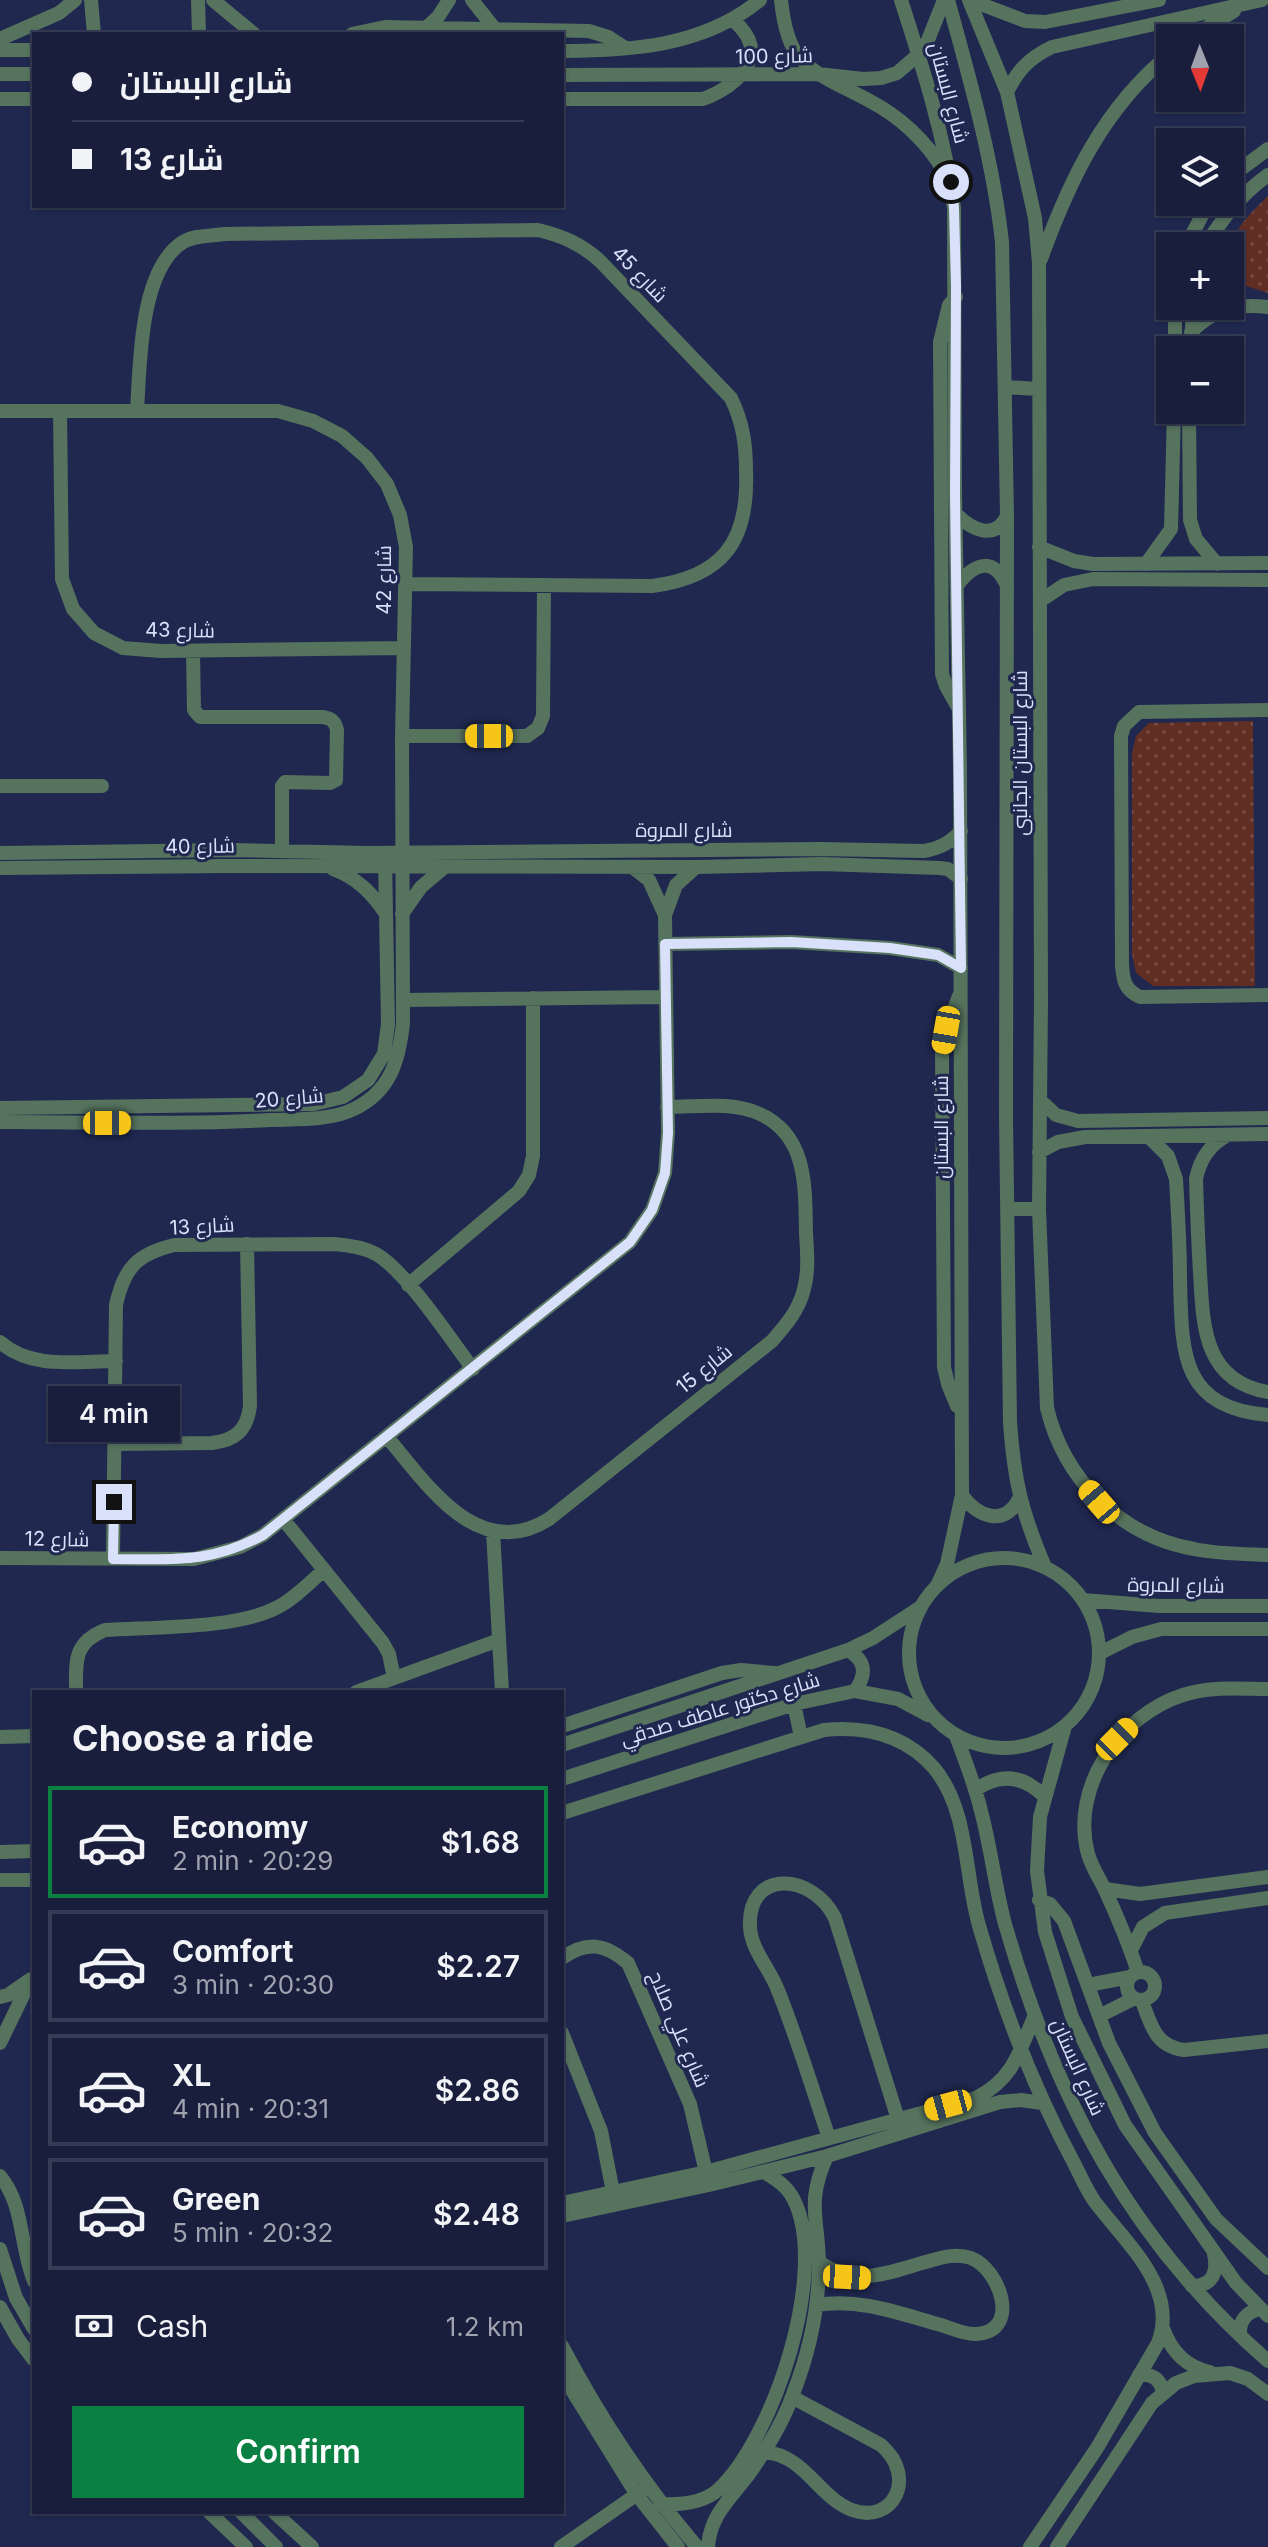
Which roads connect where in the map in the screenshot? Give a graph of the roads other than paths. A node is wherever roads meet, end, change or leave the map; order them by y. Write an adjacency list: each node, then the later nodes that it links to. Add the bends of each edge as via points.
1 (75, 0): 23 (street, via 48,19)
2 (91, 0): 19 (street)
3 (198, 0): 20 (street)
4 (213, 0): 21 (street)
5 (449, 0): 17 (street)
6 (472, 0): 18 (street)
7 (760, 0): 14 (street, شارع 100)
8 (781, 0): 33 (street, via 798,56)
9 (901, 0): 29 (street, شارع البستان)
10 (946, 0): 29 (street, شارع 100); 52 (street, شارع البستان, via 980,116 998,203)
11 (969, 0): 15 (street, via 1025,21); 36 (street, شارع البستان الجانبى)
12 (1159, 0): 15 (street)
13 (1255, 2): 16 (street); 24 (street)
14 (734, 21): 25 (street, شارع 100, via 702,35); 35 (street, via 751,47)
15 (1045, 22): 24 (street)
16 (1215, 24)
17 (426, 28): 18 (street); 22 (street)
18 (495, 29): 25 (street, via 589,31)
19 (94, 32)
20 (199, 32)
21 (252, 32)
22 (359, 32)
23 (0, 39)
24 (1052, 47): 36 (street, via 1031,57)
25 (625, 48): 28 (street, شارع 100)
26 (0, 50): 27 (street)
27 (32, 50)
28 (564, 51)
29 (919, 54): 33 (street, شارع 100, via 897,73 881,78); 43 (street, شارع البستان)
30 (1156, 65): 45 (street, via 1084,155)
31 (0, 74): 32 (street)
32 (32, 74)
33 (818, 74): 35 (street, شارع 100); 43 (street, via 903,124)
34 (564, 75): 35 (street, شارع 100)
35 (741, 76): 39 (street, via 703,99)
36 (1007, 92): 45 (street, شارع البستان الجانبى, via 1035,218)
37 (0, 99): 38 (street)
38 (32, 99)
39 (564, 99)
40 (1268, 149): 41 (street)
41 (1244, 165)
42 (1268, 175): 44 (street)
43 (951, 182): 46 (street, شارع البستان)
44 (1244, 195)
45 (1039, 263): 53 (street, شارع البستان الجانبى)
46 (956, 297): 59 (street, شارع البستان); 77 (street, via 940,342 942,674)
47 (1246, 304): 48 (street); 50 (street, via 1216,313)
48 (1268, 307)
49 (1192, 320): 50 (street)
50 (1191, 332): 51 (street)
51 (1191, 336)
52 (1006, 387): 53 (street); 60 (street, شارع البستان)
53 (1038, 389): 63 (street, شارع البستان الجانبى)
54 (0, 411): 55 (street, شارع 42)
55 (60, 411): 56 (street, شارع 42); 76 (street, شارع 43, via 62,579 73,609 94,633 123,648)
56 (137, 411): 70 (street, شارع 42, via 278,411 342,436 367,458 400,515); 72 (street, شارع 45, via 143,328 152,294 166,257 192,237 515,229 561,235 600,261 731,398 745,435 747,501 741,528 726,552 706,571 680,583)
57 (1174, 424): 61 (street)
58 (1189, 424): 62 (street)
59 (956, 514): 60 (street, via 980,531 1003,525); 71 (street, شارع البستان)
60 (1007, 516): 73 (street, شارع البستان)
61 (1172, 519): 62 (street, via 1179,526); 66 (street, via 1166,539)
62 (1190, 520): 67 (street, via 1196,539)
63 (1039, 547): 64 (street); 74 (street, شارع البستان الجانبى)
64 (1074, 561): 66 (street); 68 (street, via 1071,572)
65 (1268, 563): 67 (street)
66 (1146, 564): 67 (street)
67 (1217, 564)
68 (1079, 580): 69 (street); 74 (street)
69 (1268, 580)
70 (405, 584): 72 (street, شارع 45); 75 (street, شارع 42)
71 (958, 584): 73 (street, via 979,566 993,567); 77 (street, شارع البستان)
72 (544, 585): 79 (street, via 543,716 538,728 527,736)
73 (1007, 586): 113 (street, شارع البستان)
74 (1040, 601): 100 (street, شارع البستان الجانبى)
75 (403, 648): 76 (street, شارع 43); 79 (street, شارع 42)
76 (193, 651): 83 (street, via 194,710 200,717 322,717 335,722 336,780 282,784)
77 (959, 710): 82 (street, شارع البستان)
78 (1268, 710): 96 (street, via 1139,712 1124,726 1121,767 1122,965 1130,992 1140,997)
79 (402, 736): 85 (street, شارع 42)
80 (0, 786): 81 (street)
81 (102, 786)
82 (961, 831): 85 (street, شارع المروة, via 951,841 924,851); 91 (street, شارع البستان)
83 (282, 851): 84 (street, شارع 40); 85 (street, شارع 40)
84 (0, 853)
85 (393, 859): 86 (street, شارع المروة); 88 (street, شارع 40); 92 (street, شارع 20)
86 (446, 866): 87 (street, شارع المروة); 92 (street)
87 (632, 866): 89 (street, شارع المروة); 93 (street, شارع 12, via 649,880)
88 (325, 867): 90 (street, شارع 40); 92 (street, via 361,884)
89 (696, 867): 91 (street, شارع المروة, via 940,868); 93 (street, شارع 12, via 676,885)
90 (0, 868)
91 (961, 879): 95 (street, شارع البستان)
92 (394, 914): 99 (street, شارع 20); 102 (street, شارع 20, via 384,1054 368,1080 343,1097 314,1104)
93 (665, 915): 94 (street, شارع 12)
94 (665, 944): 95 (street, via 791,942 890,948 938,955); 97 (street, شارع 12)
95 (961, 968): 124 (street, شارع البستان)
96 (1268, 995)
97 (666, 997): 98 (street); 101 (street, شارع 12)
98 (533, 998): 99 (street); 116 (street, via 529,1175 519,1191)
99 (403, 1000): 105 (street, شارع 20, via 399,1058 382,1088 354,1109 315,1118 219,1123)
100 (1040, 1100): 104 (street, via 1063,1118); 110 (street, شارع البستان الجانبى)
101 (667, 1107): 119 (street, شارع 12, via 665,1173 652,1210 630,1242); 127 (street, شارع 15, via 734,1106 760,1114 782,1129 798,1151 805,1177 805,1288 793,1317 772,1341 549,1519 518,1532)
102 (0, 1108)
103 (1268, 1118): 104 (street)
104 (1090, 1121): 109 (street)
105 (0, 1122)
106 (1268, 1134): 107 (street)
107 (1228, 1135): 108 (street); 111 (street, via 1208,1150)
108 (1148, 1136): 109 (street); 112 (street, via 1168,1156)
109 (1090, 1137): 110 (street, via 1067,1139)
110 (1039, 1152): 114 (street, شارع البستان الجانبى)
111 (1197, 1171): 112 (street, via 1183,1170); 120 (street, via 1206,1338 1223,1370 1237,1382)
112 (1176, 1176): 121 (street, via 1181,1337 1187,1363 1203,1388 1226,1406)
113 (1008, 1209): 114 (street); 125 (street, شارع البستان, via 1010,1422)
114 (1039, 1209): 128 (street, شارع البستان الجانبى, via 1047,1408 1052,1430 1078,1478 1099,1502 1166,1542)
115 (247, 1244): 116 (street, شارع 13, via 354,1246 394,1267); 118 (street, شارع 13, via 174,1245 152,1250 134,1264 121,1283 116,1305); 123 (street, via 248,1421 227,1441)
116 (408, 1285): 119 (street, شارع 13)
117 (0, 1342): 118 (street, via 36,1361)
118 (116, 1361): 123 (street, شارع 13)
119 (473, 1369): 122 (street, شارع 12)
120 (1268, 1392)
121 (1268, 1415)
122 (387, 1437): 126 (street, شارع 12); 127 (street, via 446,1505)
123 (115, 1444): 130 (street, شارع 13)
124 (962, 1495): 125 (street, via 988,1516 1008,1512); 133 (street, شارع البستان)
125 (1019, 1499): 131 (street, شارع البستان)
126 (283, 1519): 130 (street, شارع 12, via 252,1541 216,1556); 132 (street)
127 (493, 1531): 138 (street)
128 (1268, 1555)
129 (0, 1558): 130 (street, شارع 12)
130 (113, 1559)
131 (1045, 1567): 133 (street, via 1017,1559 988,1559 960,1569); 134 (street)
132 (324, 1570): 142 (street, via 383,1643); 144 (street, via 279,1607 257,1617 105,1630 89,1637 79,1650)
133 (937, 1586): 136 (street)
134 (1083, 1600): 135 (street, شارع المروة); 140 (street)
135 (1268, 1606)
136 (920, 1608): 139 (street, شارع دكتور عاطف صدقي); 149 (street, via 910,1642 911,1677)
137 (1268, 1629): 140 (street, via 1161,1629)
138 (499, 1640): 142 (street); 146 (street)
139 (848, 1650): 141 (street, شارع دكتور عاطف صدقي); 147 (street, via 859,1656 864,1668)
140 (1100, 1653): 151 (street, via 1091,1693)
141 (779, 1673): 150 (street, via 722,1673); 156 (street, شارع دكتور عاطف صدقي)
142 (394, 1678): 145 (street)
143 (1268, 1689): 168 (street, via 1208,1689 1182,1695 1158,1706 1117,1739 1092,1785 1084,1821 1089,1856)
144 (76, 1690)
145 (361, 1690)
146 (502, 1690)
147 (855, 1691): 148 (street, شارع دكتور عاطف صدقي); 149 (street, شارع دكتور عاطف صدقي, via 898,1699)
148 (794, 1704): 155 (street); 157 (street, شارع دكتور عاطف صدقي)
149 (934, 1718): 153 (street)
150 (564, 1725)
151 (1065, 1726): 153 (street, via 1040,1741 1012,1748 983,1746); 159 (street, شارع البستان)
152 (32, 1736): 154 (street)
153 (956, 1736): 158 (street, شارع البستان)
154 (0, 1737)
155 (801, 1737): 160 (street); 164 (street, via 848,1728 883,1734 916,1751 947,1787)
156 (564, 1744)
157 (564, 1778)
158 (975, 1790): 159 (street, via 1011,1778 1024,1780); 163 (street, شارع البستان)
159 (1044, 1796): 170 (street, شارع البستان, via 1037,1842)
160 (564, 1812)
161 (3, 1850): 162 (street)
162 (32, 1851)
163 (990, 1855): 164 (street); 180 (street, شارع البستان)
164 (965, 1858): 185 (street, via 979,1927)
165 (1268, 1877): 168 (street, via 1140,1894)
166 (0, 1880): 167 (street)
167 (32, 1880)
168 (1105, 1889): 171 (street)
169 (1268, 1898): 171 (street, via 1165,1913 1143,1927)
170 (1039, 1900): 176 (street, via 1050,1904 1064,1921); 186 (street, شارع البستان, via 1072,2017)
171 (1131, 1950): 173 (street)
172 (564, 1957): 193 (street, شارع علي صلاح, via 594,1946 613,1950 628,1963 690,2104)
173 (1134, 1974): 176 (street); 178 (street, via 1126,1988); 178 (street, via 1149,1975 1154,1982 1153,1994)
174 (32, 1978): 177 (street)
175 (32, 1979): 183 (street)
176 (1088, 1985): 179 (street)
177 (0, 1997)
178 (1138, 2000): 179 (street); 182 (street, via 1153,2032 1175,2049)
179 (1099, 2016): 184 (street)
180 (1034, 2017): 185 (street); 194 (street, شارع البستان, via 1073,2110)
181 (564, 2038): 195 (street, via 601,2131)
182 (1268, 2041)
183 (0, 2043)
184 (1109, 2043): 186 (street); 202 (street, via 1175,2162 1216,2219)
185 (1020, 2050): 187 (street); 188 (street, via 1004,2079 991,2090)
186 (1097, 2071): 200 (street, شارع البستان, via 1125,2125)
187 (1042, 2103): 188 (street, via 1000,2102); 196 (street)
188 (900, 2126): 189 (street); 189 (street, via 828,1903 815,1891 781,1883 765,1888 756,1900 750,1927 777,1986); 190 (street)
189 (829, 2138): 193 (street)
190 (827, 2156): 191 (street); 201 (street, via 814,2194)
191 (764, 2172): 193 (street); 212 (street, via 793,2197 800,2214)
192 (0, 2176): 203 (street, via 10,2188)
193 (708, 2178): 195 (street); 198 (street)
194 (1116, 2182): 196 (street); 204 (street, شارع البستان)
195 (613, 2192): 197 (street)
196 (1092, 2198): 209 (street, via 1156,2281)
197 (564, 2203)
198 (564, 2215)
199 (0, 2249): 208 (street, via 16,2298)
200 (1213, 2251): 204 (street, via 1214,2275 1205,2284); 207 (street, شارع البستان)
201 (819, 2262): 205 (street); 205 (street, via 847,2277 864,2278 944,2257 969,2257 991,2274 1003,2311 992,2328 973,2335 874,2305)
202 (1268, 2268)
203 (32, 2273)
204 (1192, 2286): 210 (street, شارع البستان)
205 (816, 2305): 212 (street)
206 (0, 2307): 213 (street)
207 (1264, 2313): 210 (street, via 1251,2312 1243,2319)
208 (32, 2326)
209 (1163, 2328): 215 (street, via 1181,2358); 216 (street)
210 (1240, 2335): 214 (street, شارع البستان)
211 (564, 2350): 222 (street)
212 (800, 2351): 220 (street); 223 (street, via 763,2424 717,2490 690,2503)
213 (32, 2357)
214 (1268, 2361)
215 (1214, 2373): 217 (street, via 1176,2383); 219 (street, via 1248,2379)
216 (1139, 2375): 217 (street, via 1154,2376); 227 (street)
217 (1163, 2393): 235 (street)
218 (566, 2394): 222 (street)
219 (1268, 2394)
220 (792, 2397): 221 (street); 221 (street, via 881,2445 900,2471 897,2493 878,2510 849,2509 789,2458)
221 (764, 2452): 234 (street, via 717,2513)
222 (642, 2491): 223 (street); 231 (street); 232 (street)
223 (660, 2504): 233 (street)
224 (211, 2514): 228 (street)
225 (243, 2514): 229 (street)
226 (276, 2514): 230 (street)
227 (1034, 2545)
228 (246, 2547)
229 (276, 2547)
230 (312, 2547)
231 (561, 2547)
232 (678, 2547)
233 (697, 2547)
234 (708, 2547)
235 (1057, 2547)

